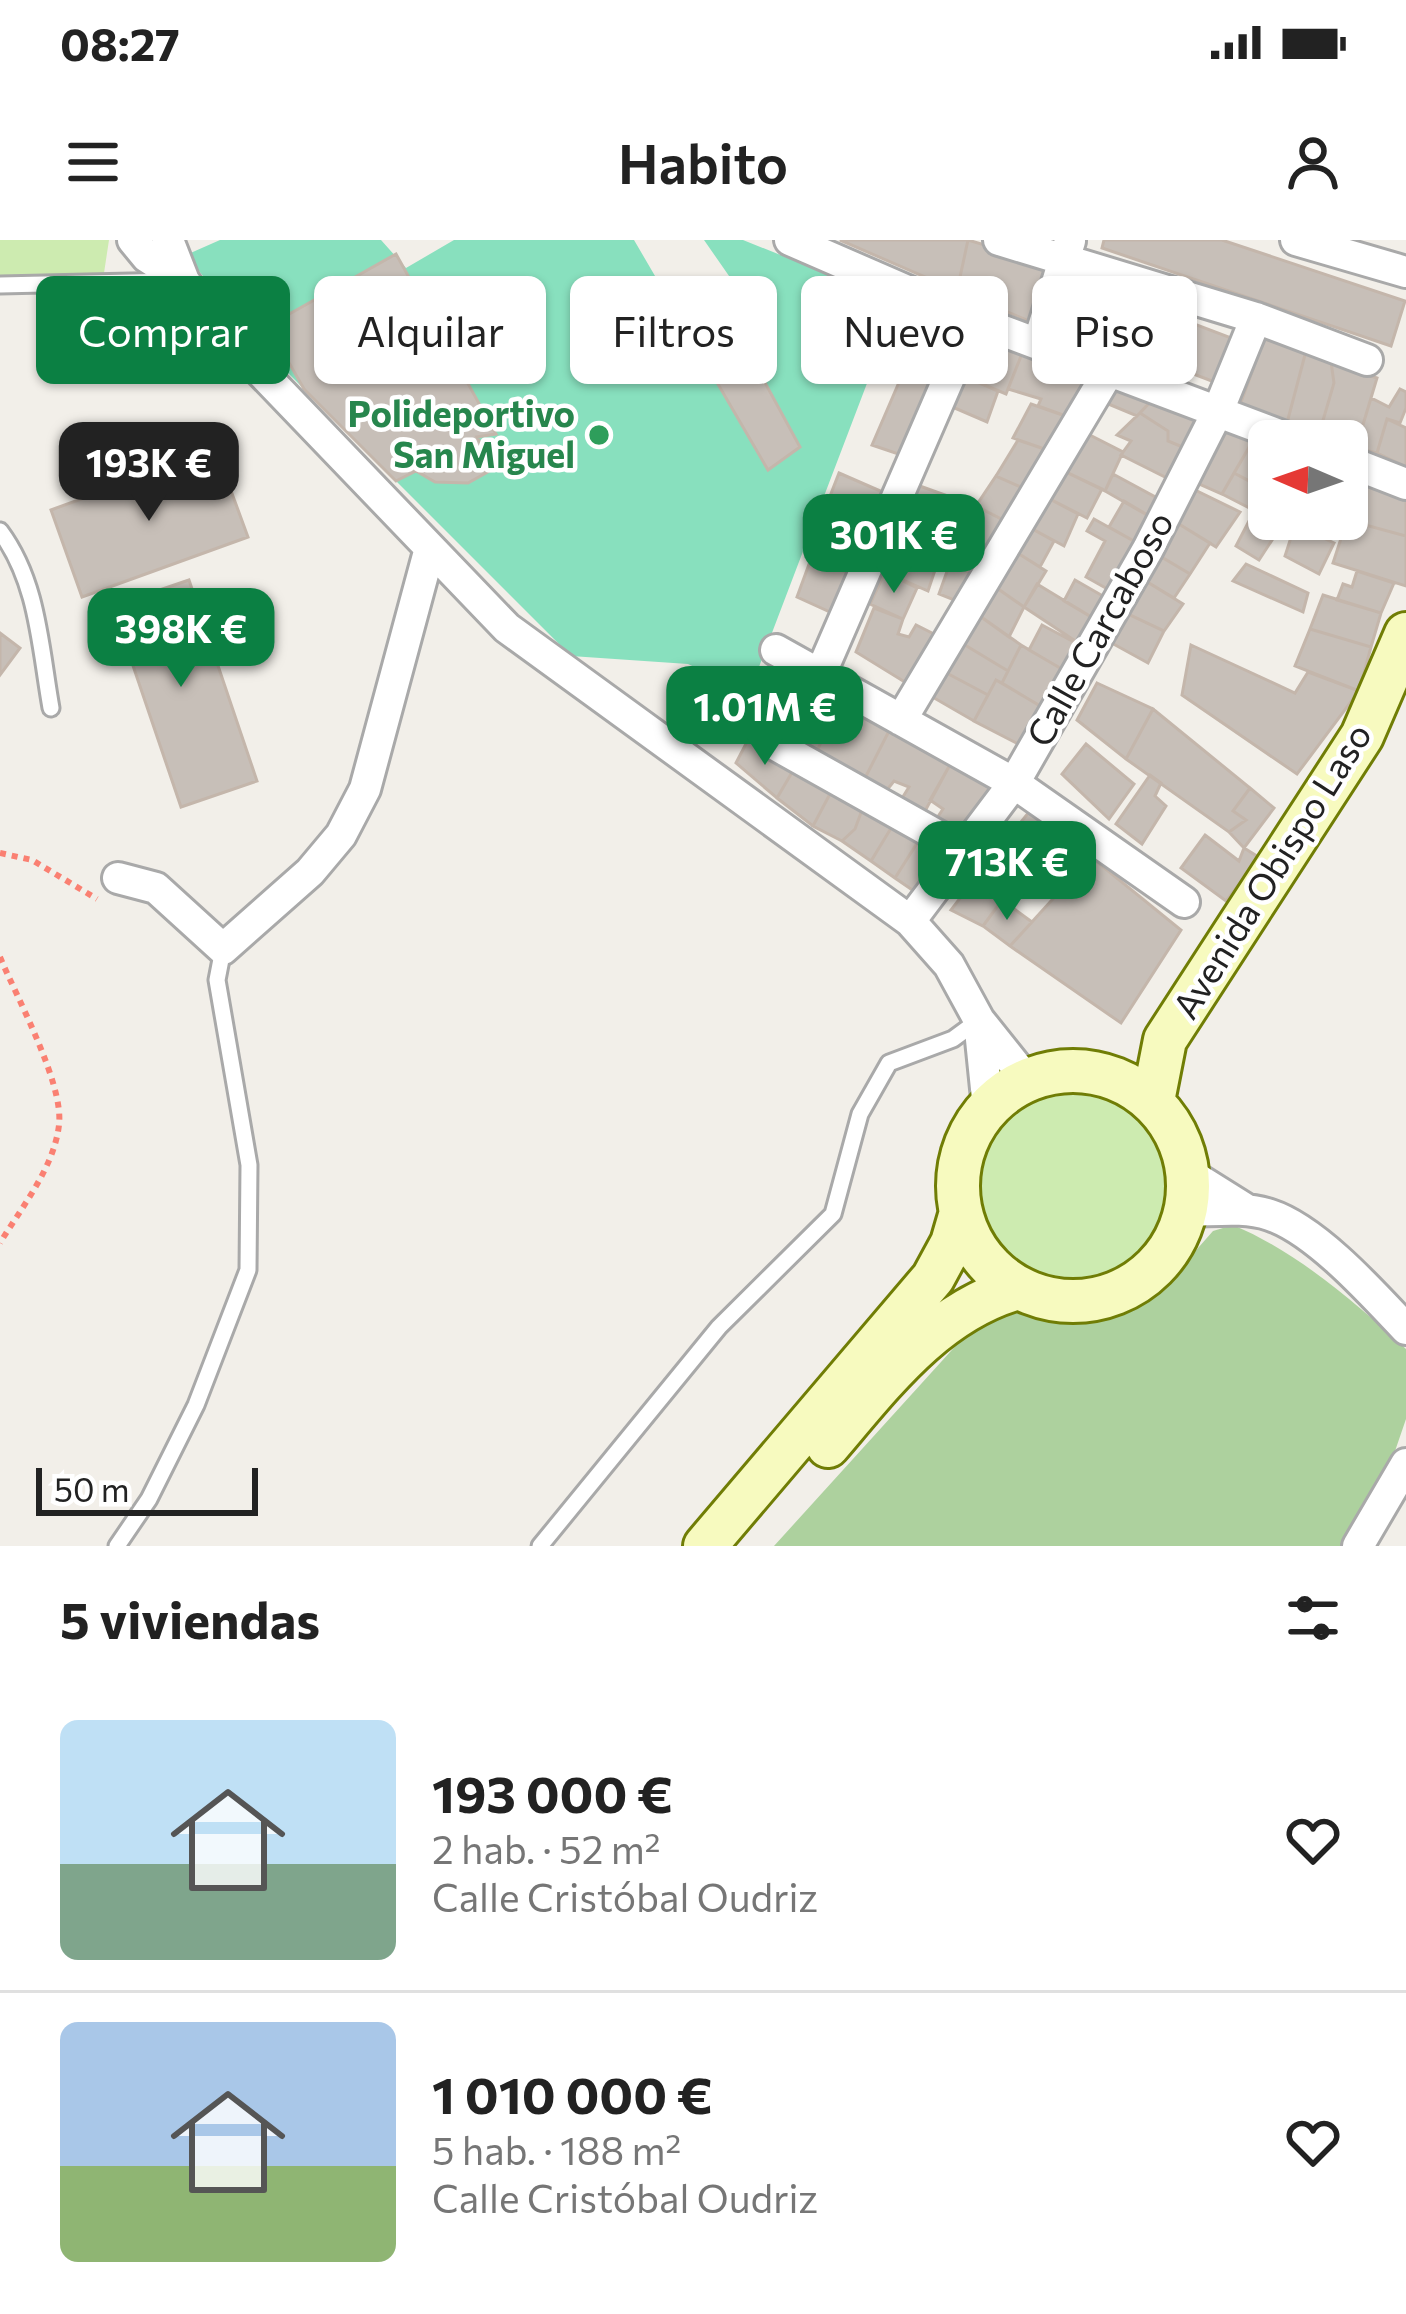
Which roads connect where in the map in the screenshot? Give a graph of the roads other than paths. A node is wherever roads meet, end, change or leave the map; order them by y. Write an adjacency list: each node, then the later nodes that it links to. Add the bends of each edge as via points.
1 (134, 240): 8 (street)
2 (168, 240): 9 (street)
3 (790, 240): 10 (street)
4 (999, 240): 6 (street)
5 (1296, 240): 7 (street)
6 (1067, 250): 13 (street)
7 (1406, 272)
8 (176, 276)
9 (182, 276)
10 (873, 276)
11 (36, 284): 12 (lane)
12 (0, 285)
13 (1256, 318): 14 (street); 19 (street, Calle Carcaboso)
14 (1367, 360)
15 (273, 384): 25 (street)
16 (946, 384): 23 (street)
17 (1101, 384): 31 (street)
18 (1146, 384): 19 (street)
19 (1218, 411): 20 (street); 33 (street, Calle Carcaboso)
20 (1248, 423)
21 (1368, 469): 22 (street)
22 (1406, 484)
23 (884, 526): 26 (street); 29 (street)
24 (0, 531): 30 (lane, via 30,584)
25 (430, 548): 37 (street, via 507,628); 38 (street, via 380,746 341,835)
26 (949, 554)
27 (1406, 634): 40 (main road, Avenida Obispo Laso, via 1362,736)
28 (776, 650): 29 (street)
29 (820, 675): 31 (street)
30 (51, 708)
31 (901, 720): 33 (street)
32 (774, 744): 34 (street)
33 (1014, 783): 34 (street, Calle Carcaboso); 36 (street)
34 (963, 850): 37 (street, Calle Carcaboso)
35 (118, 878): 38 (street, via 156,888)
36 (1184, 902)
37 (910, 921): 39 (street, via 949,965)
38 (223, 950): 50 (lane, via 217,980 250,1165 248,1270 196,1405)
39 (979, 1020): 42 (street); 44 (street); 51 (lane, via 953,1040 889,1063 860,1114 832,1214 718,1327)
40 (1165, 1040): 41 (main road, Avenida Obispo Laso); 43 (main road, Avenida Obispo Laso)
41 (1106, 1075): 42 (main road, via 1079,1070); 43 (main road)
42 (1027, 1080): 44 (main road)
43 (1153, 1101): 45 (main road, via 1170,1122)
44 (988, 1108): 46 (main road, via 958,1175)
45 (1187, 1192): 47 (main road, via 1176,1240 1135,1285 1077,1302); 48 (street, via 1274,1215 1342,1262)
46 (961, 1212): 47 (main road, via 982,1256); 52 (main road, via 933,1278)
47 (1018, 1288): 53 (main road, via 940,1324)
48 (1406, 1329)
49 (1406, 1464): 54 (street)
50 (117, 1546)
51 (540, 1546)
52 (705, 1546)
53 (740, 1546)
54 (1358, 1546)

